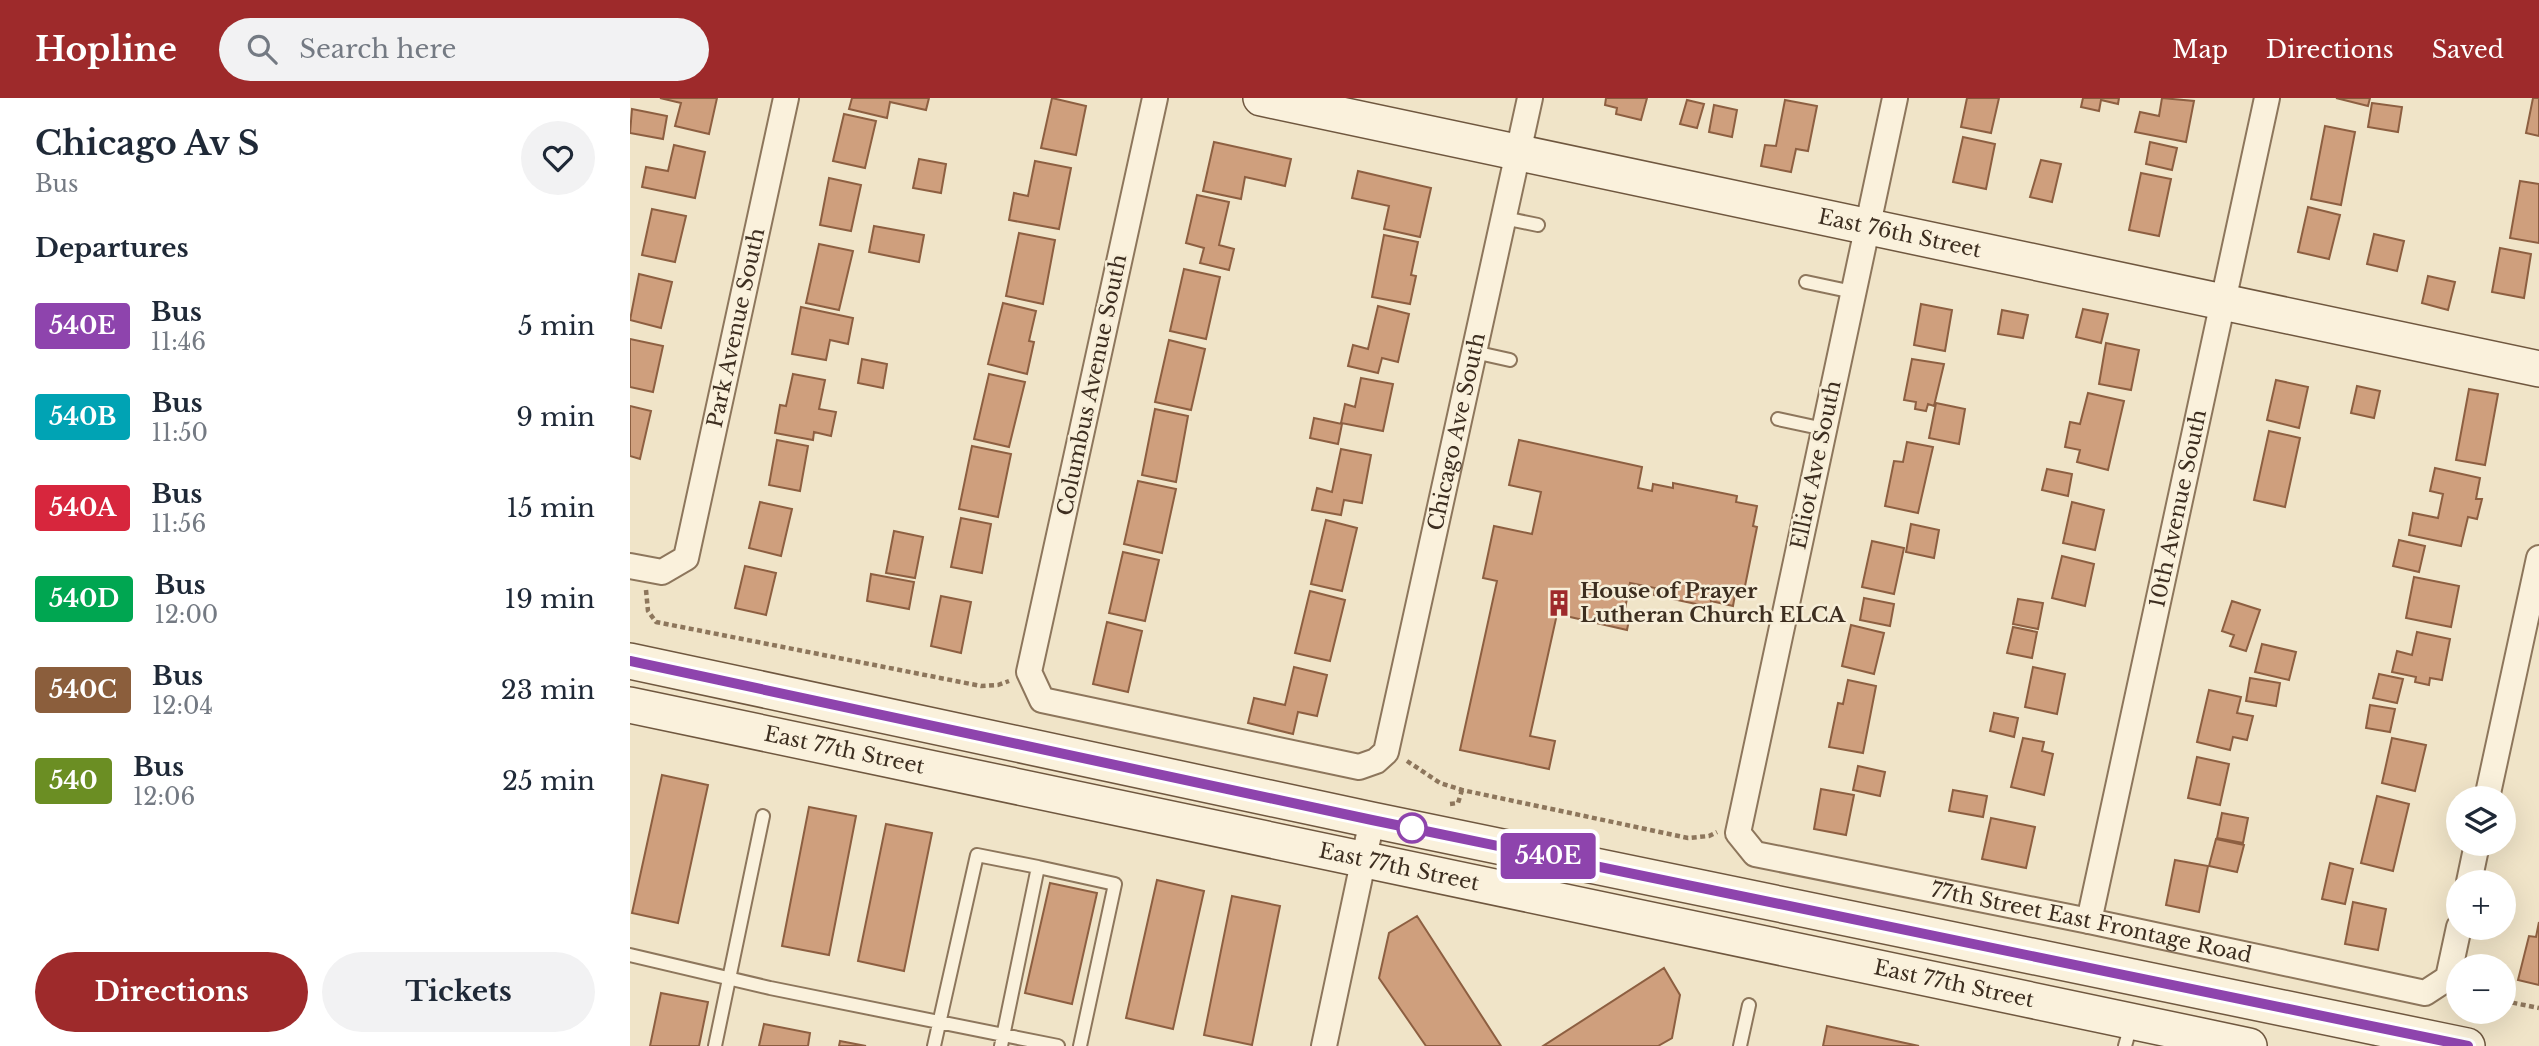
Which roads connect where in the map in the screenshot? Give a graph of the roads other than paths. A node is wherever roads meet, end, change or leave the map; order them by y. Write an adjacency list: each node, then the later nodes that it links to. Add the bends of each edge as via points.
1 (786, 98): 20 (street, Park Avenue South, via 686,558 662,572)
2 (1155, 98): 23 (street, Columbus Avenue South, via 1029,672 1042,700 1359,767)
3 (1261, 98): 7 (street, East 76th Street)
4 (1530, 98): 7 (street, Chicago Ave South)
5 (1895, 98): 10 (street, Elliot Ave South)
6 (2267, 98): 13 (street, 10th Avenue South)
7 (1518, 153): 8 (street, Chicago Ave South); 10 (street, East 76th Street)
8 (1504, 218): 9 (lane); 14 (street, Chicago Ave South)
9 (1538, 225)
10 (1867, 227): 12 (street, Elliot Ave South); 13 (street, East 76th Street)
11 (1806, 282): 12 (lane)
12 (1853, 292): 18 (street, Elliot Ave South)
13 (2223, 301): 16 (street, East 76th Street); 30 (street, 10th Avenue South)
14 (1474, 352): 15 (lane); 23 (street, Chicago Ave South)
15 (1510, 360)
16 (2539, 369)
17 (1778, 419): 18 (lane)
18 (1824, 429): 27 (street, Elliot Ave South)
19 (2539, 558): 24 (street)
20 (637, 567)
21 (630, 661): 26 (street, East 77th Street)
22 (630, 705): 28 (street, East 77th Street)
23 (1381, 756)
24 (2490, 786)
25 (763, 816): 33 (lane)
26 (1372, 820): 28 (street); 45 (street, East 77th Street)
27 (1738, 833): 30 (street, 77th Street East Frontage Road, via 1755,853)
28 (1364, 859): 36 (street, East 77th Street); 42 (street)
29 (1038, 867): 35 (lane, via 976,855); 37 (lane); 41 (lane, via 1115,884)
30 (2089, 921): 31 (street, 77th Street East Frontage Road, via 2425,993 2448,978)
31 (2456, 940)
32 (630, 955): 33 (lane)
33 (729, 978): 35 (lane); 38 (lane)
34 (1749, 1005): 43 (lane)
35 (940, 1023): 37 (lane); 39 (lane)
36 (2129, 1034): 44 (street, East 77th Street)
37 (1002, 1041): 40 (lane)
38 (715, 1046)
39 (934, 1046)
40 (1058, 1046)
41 (1080, 1046)
42 (1324, 1046)
43 (1740, 1046)
44 (2249, 1046)
45 (2468, 1046)

